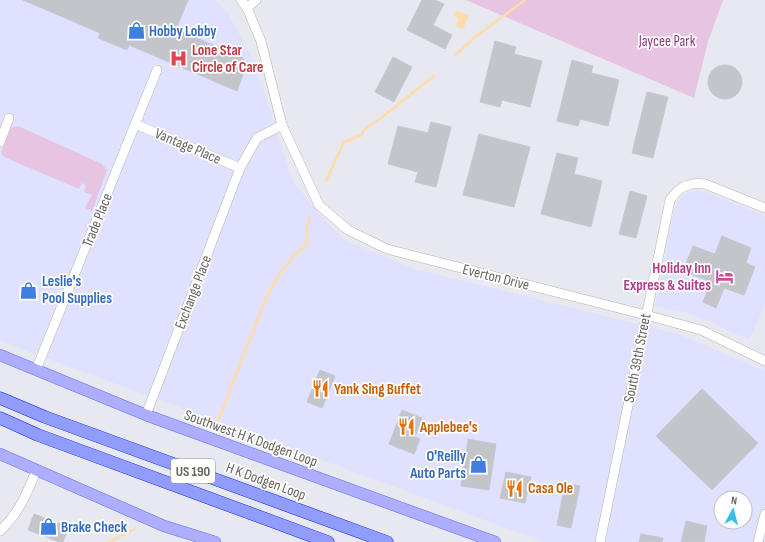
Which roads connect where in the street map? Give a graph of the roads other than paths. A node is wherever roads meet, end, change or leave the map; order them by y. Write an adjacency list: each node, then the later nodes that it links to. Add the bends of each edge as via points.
1 (241, 0): 3 (street, Everton Drive)
2 (256, 0): 3 (street)
3 (247, 8): 7 (street, Everton Drive, via 261,41)
4 (157, 70): 6 (street, Trade Place)
5 (9, 118): 8 (street)
6 (136, 124): 9 (street, Vantage Place); 14 (street, Trade Place)
7 (282, 125): 9 (street, Exchange Place, via 257,138); 11 (street, Everton Drive, via 319,205 348,230 387,249)
8 (0, 142)
9 (240, 168): 16 (street, Exchange Place)
10 (765, 208): 11 (street, South 39th Street, via 705,184 690,184 679,189 669,204)
11 (646, 315): 13 (street, Everton Drive, via 702,330); 26 (street, South 39th Street)
12 (0, 355): 14 (main road, Southwest H K Dodgen Loop)
13 (765, 361)
14 (36, 370): 16 (main road, Southwest H K Dodgen Loop)
15 (0, 398): 24 (highway, H K Dodgen Loop / US 190, via 53,420)
16 (146, 415): 25 (main road, Southwest H K Dodgen Loop)
17 (0, 418): 23 (highway, US 190, via 38,435)
18 (0, 454): 19 (main road)
19 (36, 471): 21 (street, via 25,500); 22 (main road, via 164,526)
20 (765, 514): 27 (street)
21 (0, 531)
22 (215, 542)
23 (328, 542)
24 (387, 542)
25 (495, 542)
26 (600, 542)
27 (758, 542)

